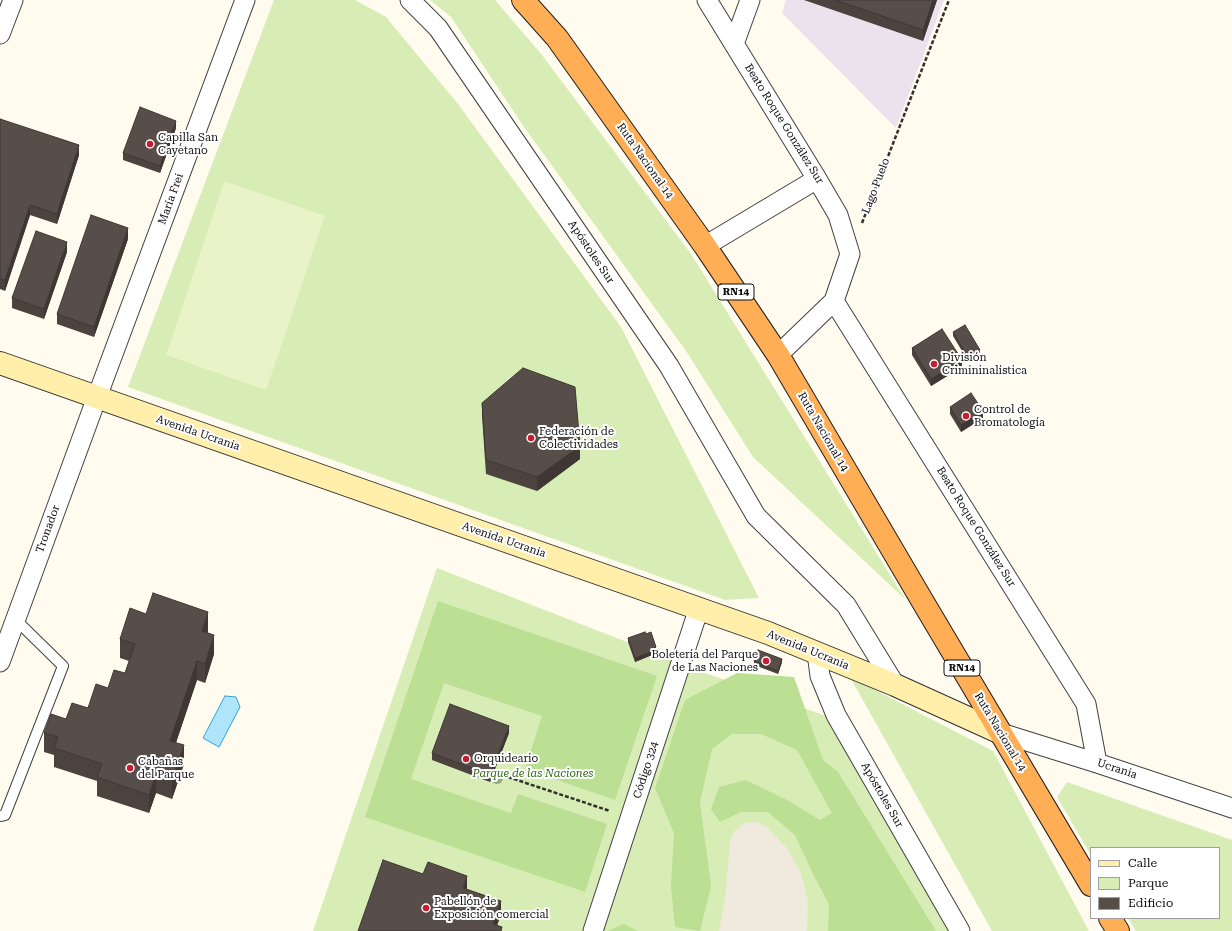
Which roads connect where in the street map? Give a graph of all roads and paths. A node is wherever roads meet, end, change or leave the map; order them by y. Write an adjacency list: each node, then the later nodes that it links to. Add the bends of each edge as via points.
1 (13, 0): 8 (street)
2 (245, 0): 16 (street, María Frei)
3 (410, 0): 21 (street, Apóstoles Sur, via 438,28 669,366 756,516 846,605)
4 (523, 0): 11 (highway, Ruta Nacional 14 / RN14, via 557,38)
5 (707, 0): 9 (street, Beato Roque González Sur)
6 (750, 0): 9 (street)
7 (949, 0): 12 (path, Lago Puelo)
8 (0, 34)
9 (734, 44): 10 (street, Beato Roque González Sur)
10 (817, 179): 11 (street); 12 (street, Beato Roque González Sur, via 838,215)
11 (705, 246): 14 (highway, Ruta Nacional 14 / RN14)
12 (850, 254): 13 (street)
13 (834, 300): 14 (street); 23 (street, Beato Roque González Sur, via 1086,704)
14 (778, 355): 22 (highway, Ruta Nacional 14 / RN14)
15 (0, 363): 16 (main road, Avenida Ucrania)
16 (96, 397): 17 (main road, Avenida Ucrania); 18 (street, Tronador)
17 (699, 608): 19 (main road, Avenida Ucrania); 27 (street, Código 324)
18 (15, 618): 20 (street, Tronador); 26 (lane, via 63,666 5,815)
19 (817, 653): 21 (main road, Avenida Ucrania); 31 (street, Apóstoles Sur, via 820,676 836,715)
20 (0, 662)
21 (895, 685): 22 (main road, Avenida Ucrania)
22 (1001, 733): 23 (street, Ucrania); 28 (highway, Ruta Nacional 14 / RN14)
23 (1096, 763): 25 (street, Ucrania)
24 (508, 777): 27 (path)
25 (1232, 808)
26 (0, 816)
27 (630, 818): 30 (street, Código 324)
28 (1090, 883)
29 (1111, 919): 32 (highway)
30 (593, 931)
31 (960, 931)
32 (1118, 931)

